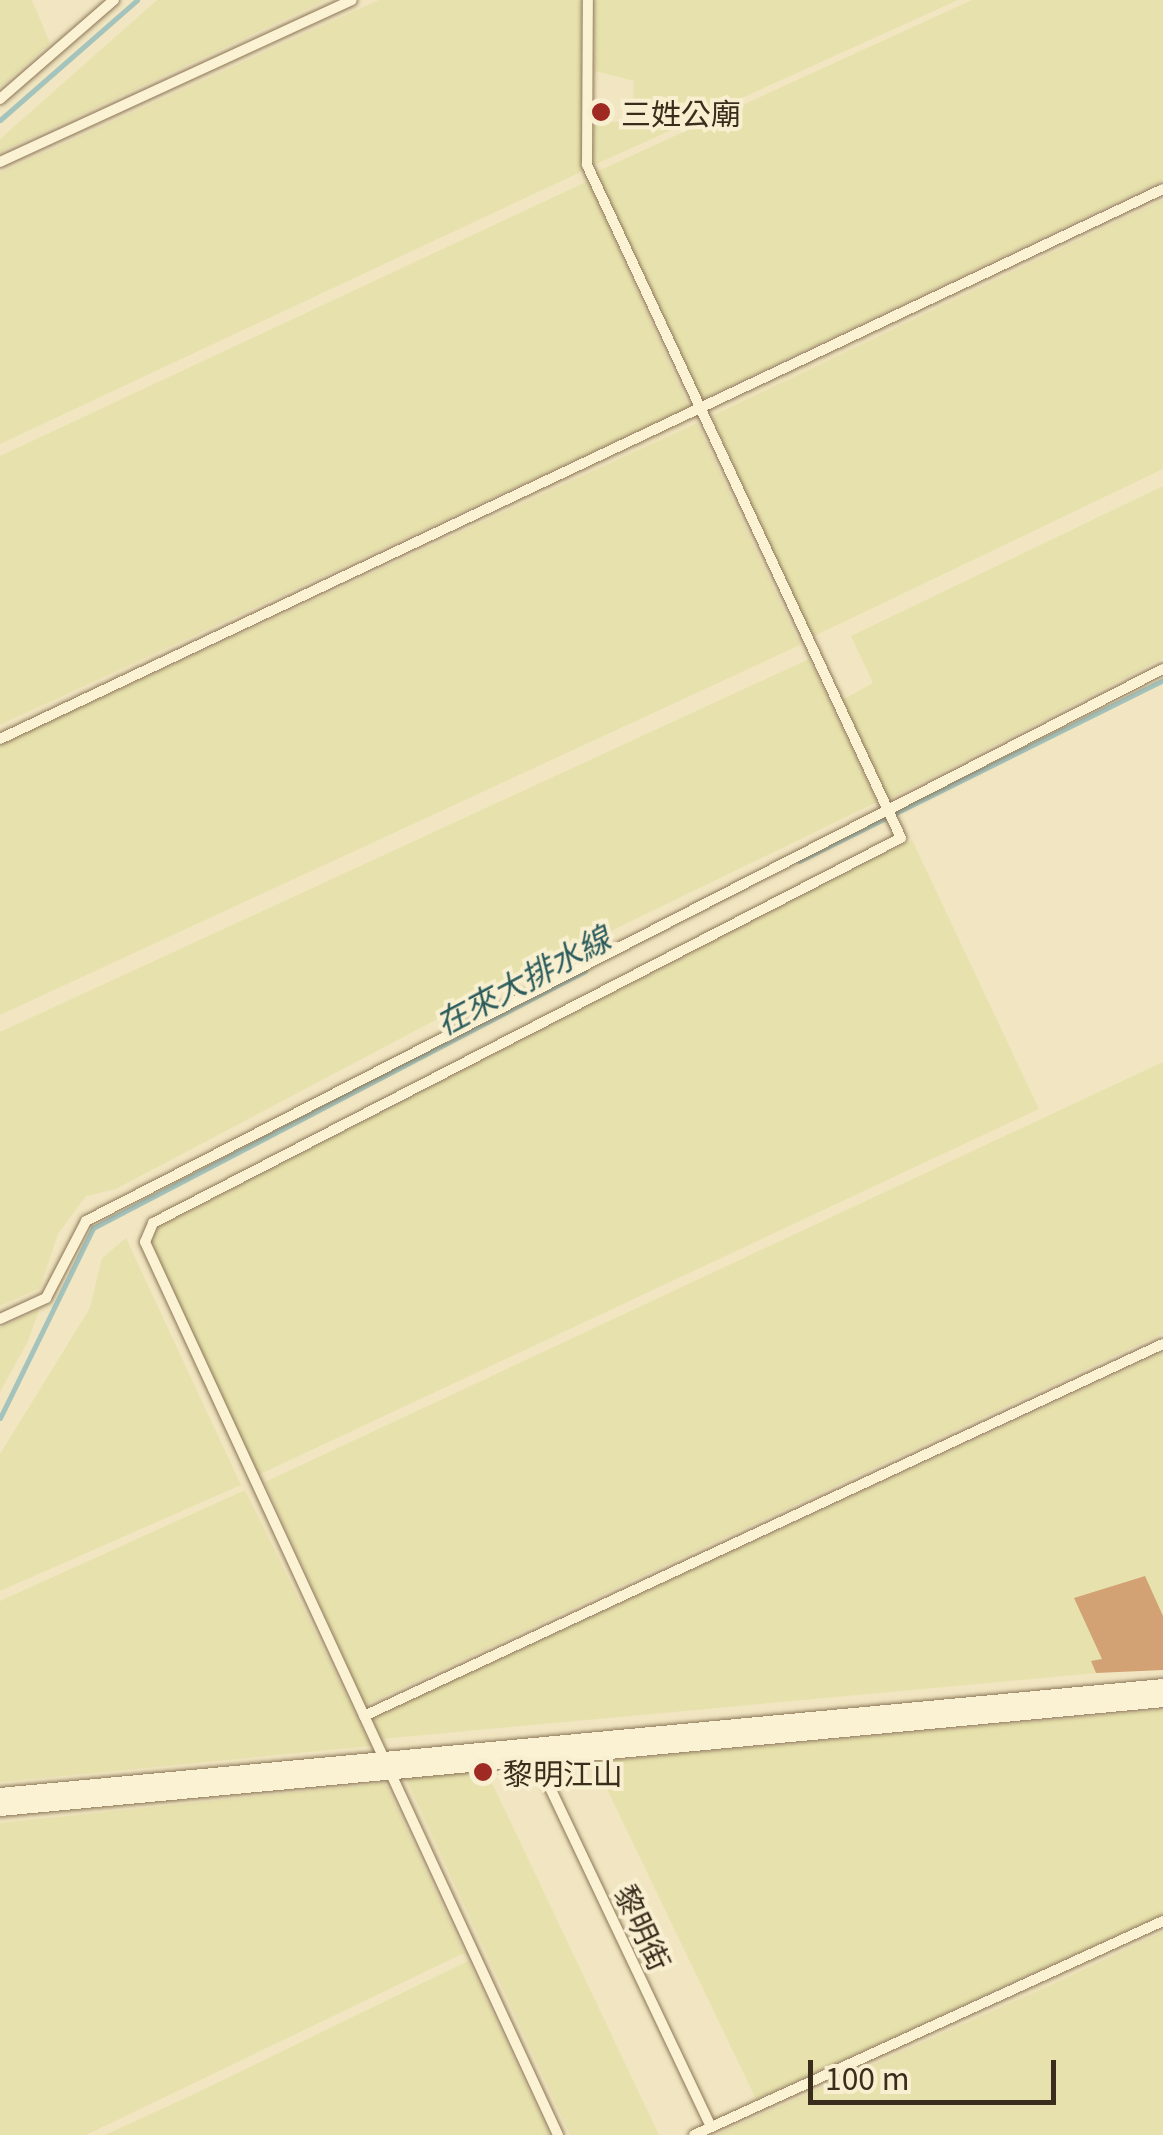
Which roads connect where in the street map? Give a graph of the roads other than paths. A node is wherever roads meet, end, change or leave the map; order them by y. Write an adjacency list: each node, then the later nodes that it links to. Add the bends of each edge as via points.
1 (114, 0): 4 (lane)
2 (352, 0): 5 (lane)
3 (588, 0): 7 (lane, via 587,165)
4 (0, 100)
5 (0, 162)
6 (1163, 189): 7 (lane)
7 (700, 412): 9 (lane); 10 (lane)
8 (1163, 669): 10 (lane)
9 (0, 739)
10 (888, 807): 11 (lane, via 86,1221 46,1298); 14 (lane, via 901,838 153,1223 145,1242)
11 (0, 1319)
12 (1163, 1344): 14 (lane)
13 (1163, 1693): 15 (main road)
14 (364, 1716): 16 (lane)
15 (532, 1749): 16 (main road); 19 (lane, 黎明街)
16 (386, 1761): 17 (main road); 20 (lane)
17 (0, 1802)
18 (1163, 1921): 19 (lane)
19 (712, 2126): 21 (lane)
20 (558, 2135)
21 (694, 2135)

